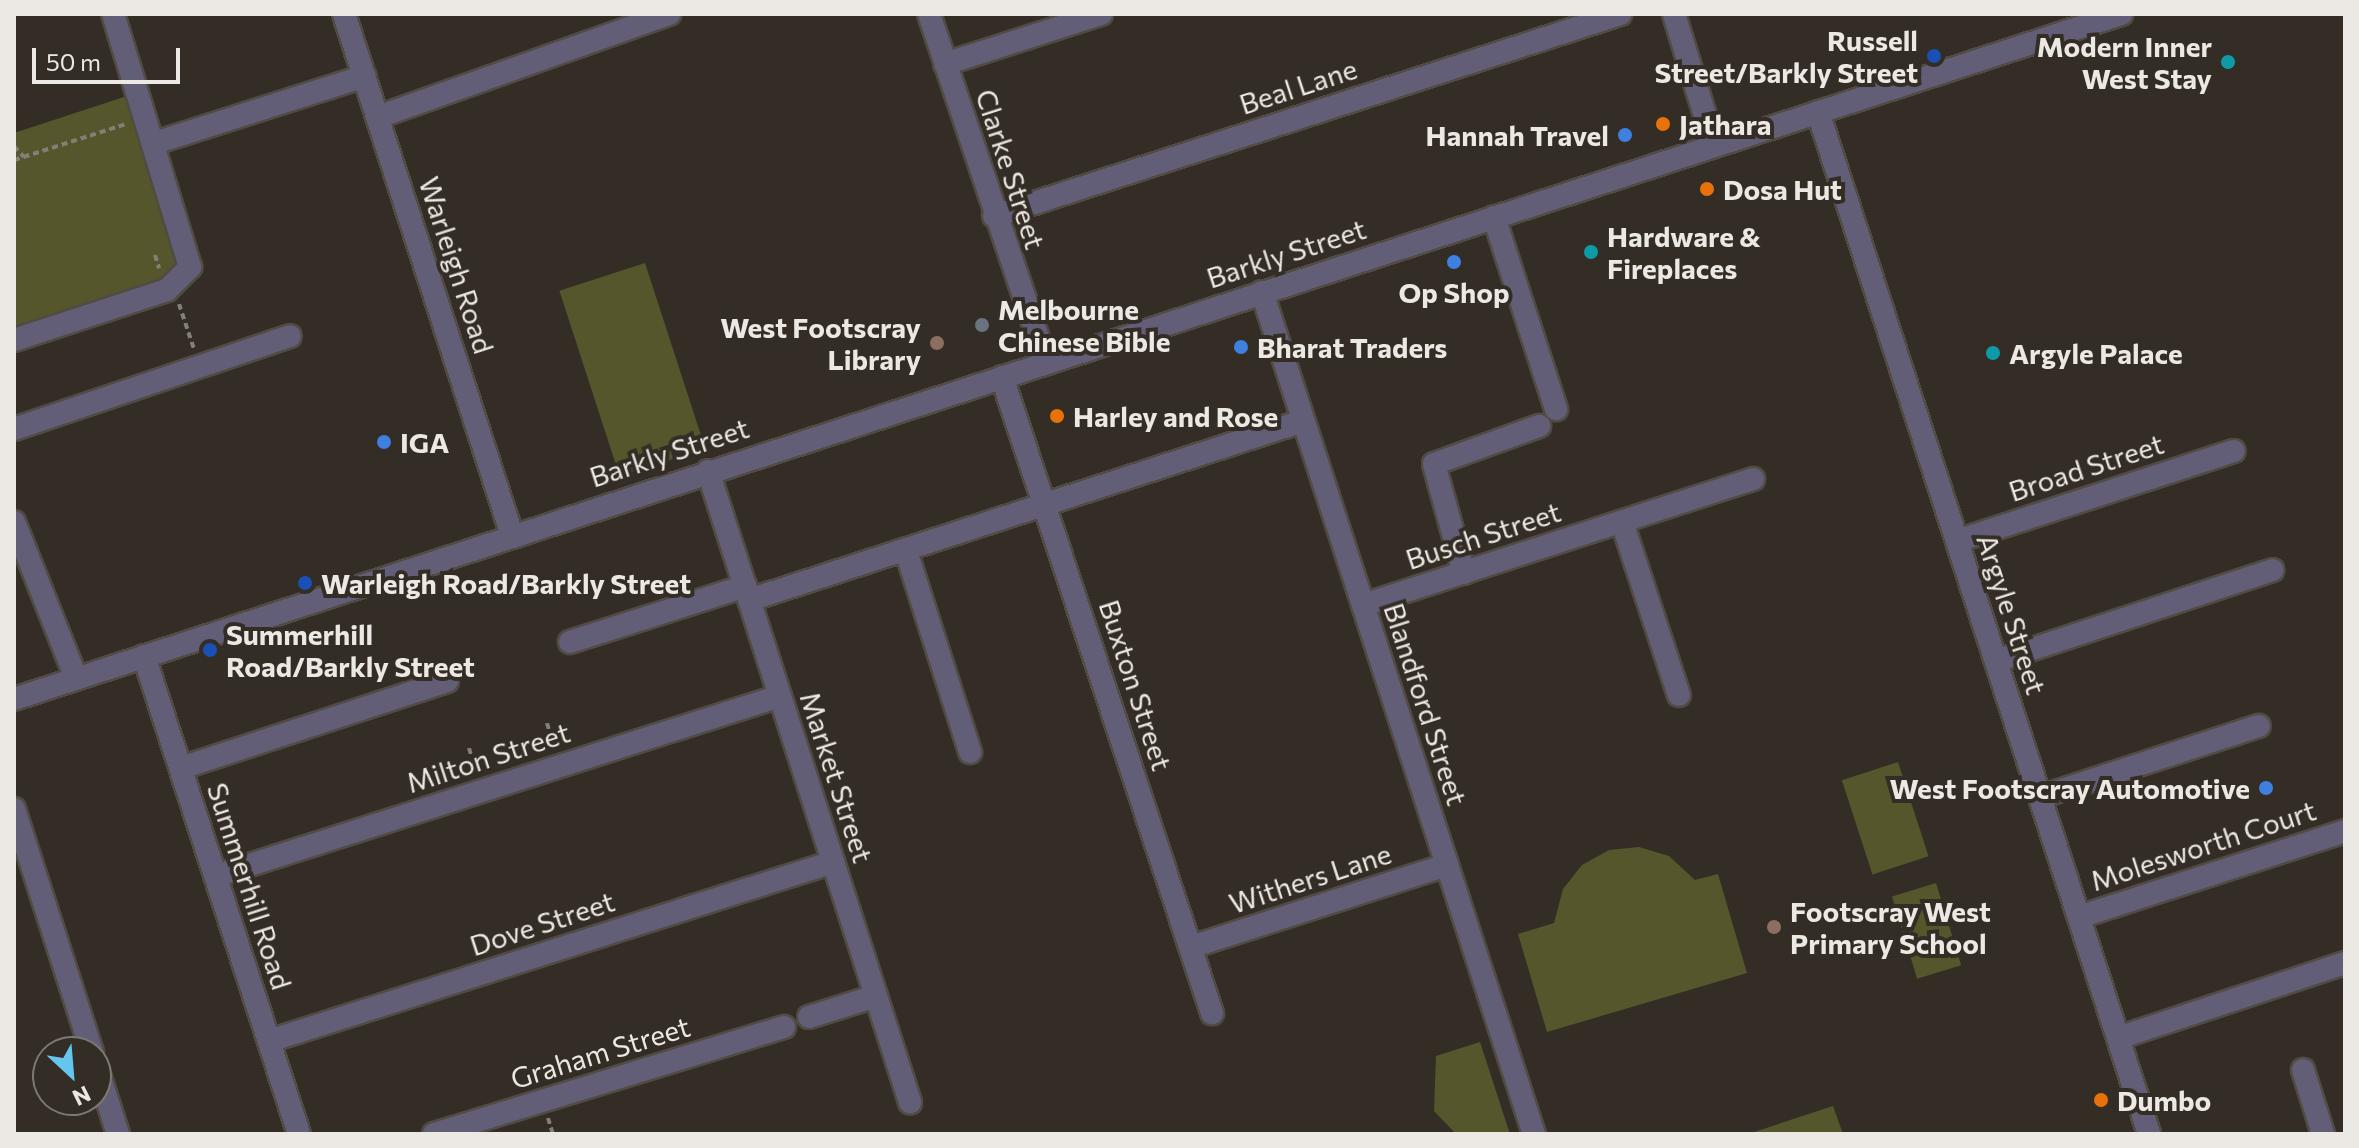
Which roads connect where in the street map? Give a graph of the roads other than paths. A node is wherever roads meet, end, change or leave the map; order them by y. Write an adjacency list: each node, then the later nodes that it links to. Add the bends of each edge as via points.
1 (113, 14): 13 (street)
2 (344, 14): 10 (street, Warleigh Road)
3 (669, 14): 12 (street)
4 (929, 14): 9 (street, Clarke Street)
5 (1101, 14): 9 (street)
6 (1620, 14): 15 (street, Beal Lane)
7 (1674, 14): 14 (street)
8 (2121, 14): 11 (street, Barkly Street)
9 (945, 64): 15 (street, Clarke Street)
10 (365, 76): 12 (street, Warleigh Road); 13 (street)
11 (1818, 112): 14 (street, Barkly Street); 33 (street, Argyle Street)
12 (378, 117): 32 (street, Warleigh Road)
13 (155, 143): 19 (street, via 191,260 173,287)
14 (1714, 145): 16 (street, Barkly Street)
15 (994, 216): 20 (street, Clarke Street)
16 (1494, 217): 17 (street, Barkly Street); 22 (street)
17 (1262, 292): 21 (street, Barkly Street); 23 (street, Blandford Street)
18 (290, 336): 25 (street)
19 (14, 340)
20 (1039, 341)
21 (1002, 377): 27 (street, Barkly Street); 29 (street, Buxton Street)
22 (1556, 409)
23 (1303, 421): 29 (street); 38 (street, Blandford Street)
24 (1539, 426): 36 (street, via 1434,464)
25 (14, 429)
26 (2234, 451): 33 (street, Broad Street)
27 (708, 471): 32 (street, Barkly Street); 37 (street, Market Street)
28 (1753, 479): 31 (street, Busch Street)
29 (1045, 506): 34 (street); 57 (street, Buxton Street)
30 (14, 522): 42 (street, via 37,593)
31 (1622, 522): 36 (street, Busch Street); 44 (street)
32 (512, 535): 40 (street, Barkly Street)
33 (1957, 541): 41 (street, Argyle Street)
34 (906, 551): 37 (street); 48 (street)
35 (2272, 570): 41 (street)
36 (1464, 573): 38 (street, Busch Street)
37 (747, 593): 39 (street); 45 (street, Market Street)
38 (1363, 605): 54 (street, Blandford Street)
39 (570, 642)
40 (144, 656): 42 (street, Barkly Street); 49 (street, Summerhill Road)
41 (1996, 661): 50 (street, Argyle Street)
42 (76, 678): 46 (street, Barkly Street)
43 (447, 681): 49 (street)
44 (1679, 695)
45 (780, 696): 53 (street, Market Street); 55 (street, Milton Street)
46 (14, 699)
47 (2259, 726): 50 (street)
48 (970, 752)
49 (181, 768): 55 (street, Summerhill Road)
50 (2040, 797): 56 (street, Argyle Street)
51 (14, 809): 63 (street)
52 (2345, 831): 56 (street, Molesworth Court)
53 (833, 862): 59 (street, Market Street); 65 (street, Dove Street)
54 (1447, 865): 57 (street, Withers Lane); 70 (street, Blandford Street)
55 (215, 876): 65 (street, Summerhill Road)
56 (2079, 917): 64 (street, Argyle Street)
57 (1191, 947): 60 (street, Buxton Street)
58 (2345, 963): 64 (street)
59 (876, 996): 61 (street); 67 (street, Market Street)
60 (1212, 1013)
61 (809, 1017)
62 (784, 1027): 69 (street, Graham Street)
63 (87, 1036)
64 (2118, 1038): 71 (street, Argyle Street)
65 (269, 1041): 68 (street, Summerhill Road)
66 (2303, 1070): 72 (street)
67 (910, 1102)
68 (299, 1134)
69 (434, 1134)
70 (1534, 1134)
71 (2149, 1134)
72 (2323, 1134)

